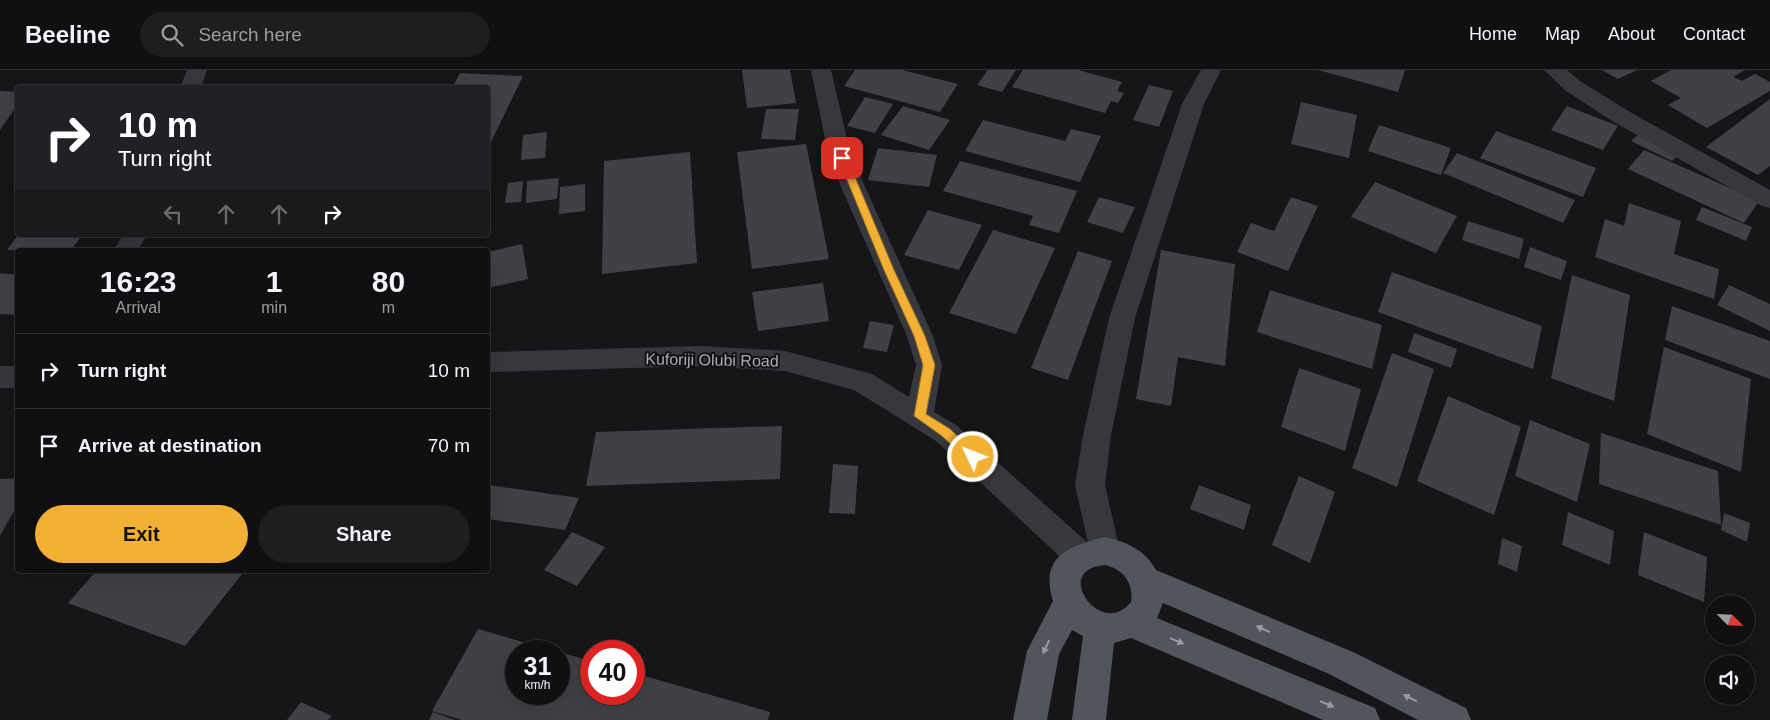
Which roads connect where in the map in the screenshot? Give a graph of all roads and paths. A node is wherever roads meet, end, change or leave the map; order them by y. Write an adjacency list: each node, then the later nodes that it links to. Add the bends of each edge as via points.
1 (197, 70): 5 (street)
2 (821, 70): 10 (street, via 837,143 920,336 929,365)
3 (1210, 70): 11 (street, via 1194,104 1122,318 1097,435 1090,485)
4 (1554, 70): 6 (street, via 1573,86 1622,116)
5 (191, 85)
6 (1770, 200)
7 (490, 362): 10 (street, Kuforiji Olubi Road, via 703,356 785,361 862,382)
8 (0, 377): 9 (street)
9 (15, 377)
10 (919, 416): 11 (street, Kuforiji Olubi Road, via 946,433)
11 (1093, 553): 12 (main road, via 1117,554 1129,560); 13 (main road, via 1066,572 1065,594)
12 (1145, 580): 14 (main road, via 1149,596 1144,612); 19 (main road, one-way to 12, via 1341,663)
13 (1069, 604): 15 (main road, via 1083,619); 16 (main road, one-way to 16, via 1043,651)
14 (1132, 623): 15 (main road); 18 (main road, one-way to 18)
15 (1100, 627): 17 (main road)
16 (1030, 720)
17 (1089, 720)
18 (1363, 720)
19 (1454, 720)

